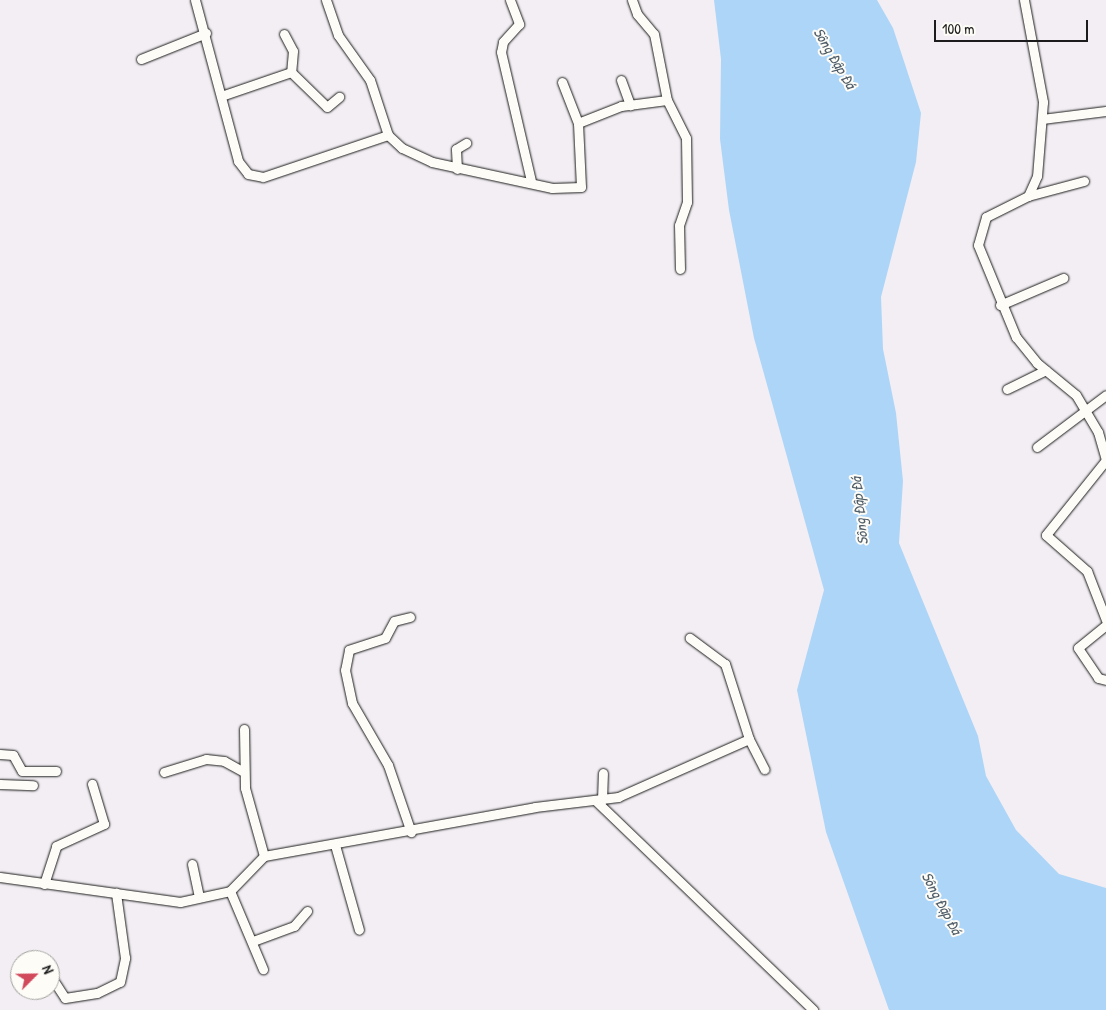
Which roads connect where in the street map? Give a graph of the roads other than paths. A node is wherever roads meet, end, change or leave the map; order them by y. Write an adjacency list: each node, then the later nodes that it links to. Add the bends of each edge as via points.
1 (195, 0): 6 (street)
2 (326, 0): 19 (street, via 338,35 370,80)
3 (510, 0): 22 (street, via 519,24 503,42 501,52)
4 (632, 0): 14 (street, via 637,14 654,34)
5 (1024, 0): 17 (street, via 1041,77)
6 (206, 33): 8 (street); 12 (street)
7 (284, 34): 9 (street, via 292,51)
8 (141, 59)
9 (291, 72): 12 (street); 13 (street, via 326,108)
10 (621, 80): 15 (street)
11 (562, 82): 18 (street)
12 (224, 94): 19 (street, via 238,161 254,177)
13 (339, 97)
14 (667, 100): 15 (street); 25 (street, via 684,133 687,149)
15 (630, 105): 18 (street)
16 (1106, 111): 17 (street)
17 (1042, 118): 24 (street, via 1037,176)
18 (578, 123): 22 (street, via 582,187 570,190)
19 (388, 135): 21 (street, via 409,152)
20 (466, 144): 21 (street, via 456,148)
21 (457, 169): 22 (street)
22 (531, 181)
23 (1084, 181): 24 (street)
24 (1028, 196): 27 (street, via 992,213 978,235 983,263)
25 (680, 269)
26 (1063, 278): 27 (street)
27 (1000, 305): 28 (street, via 1016,337)
28 (1046, 370): 29 (street); 31 (street)
29 (1007, 389)
30 (1106, 395): 31 (street)
31 (1086, 409): 32 (street); 33 (street)
32 (1037, 447)
33 (1106, 460): 35 (street, via 1046,536 1087,572)
34 (410, 617): 51 (street, via 394,621 386,638 349,650 345,670 352,703 388,765)
35 (1106, 620)
36 (1106, 625): 38 (street, via 1078,650 1101,681)
37 (690, 638): 40 (street, via 725,664)
38 (1106, 680)
39 (244, 729): 45 (street)
40 (749, 739): 42 (street); 50 (street, via 633,792)
41 (0, 754): 43 (street, via 13,755 22,771)
42 (764, 769)
43 (56, 771)
44 (164, 772): 45 (street, via 206,759 224,762)
45 (244, 772): 53 (street, via 248,806)
46 (603, 773): 50 (street)
47 (0, 784): 49 (street)
48 (92, 784): 56 (street, via 104,824 56,846)
49 (33, 785)
50 (598, 800): 51 (street); 65 (street)
51 (411, 832): 52 (street)
52 (335, 845): 53 (street); 61 (street)
53 (264, 856): 57 (street)
54 (192, 864): 59 (street)
55 (0, 877): 56 (street)
56 (44, 884): 58 (street)
57 (230, 891): 59 (street); 62 (street)
58 (116, 893): 59 (street, via 172,902); 64 (street, via 125,958 120,982 97,993 65,998)
59 (199, 898)
60 (307, 911): 62 (street, via 294,926)
61 (359, 930)
62 (252, 941): 63 (street)
63 (263, 970)
64 (60, 990)
65 (813, 1010)

